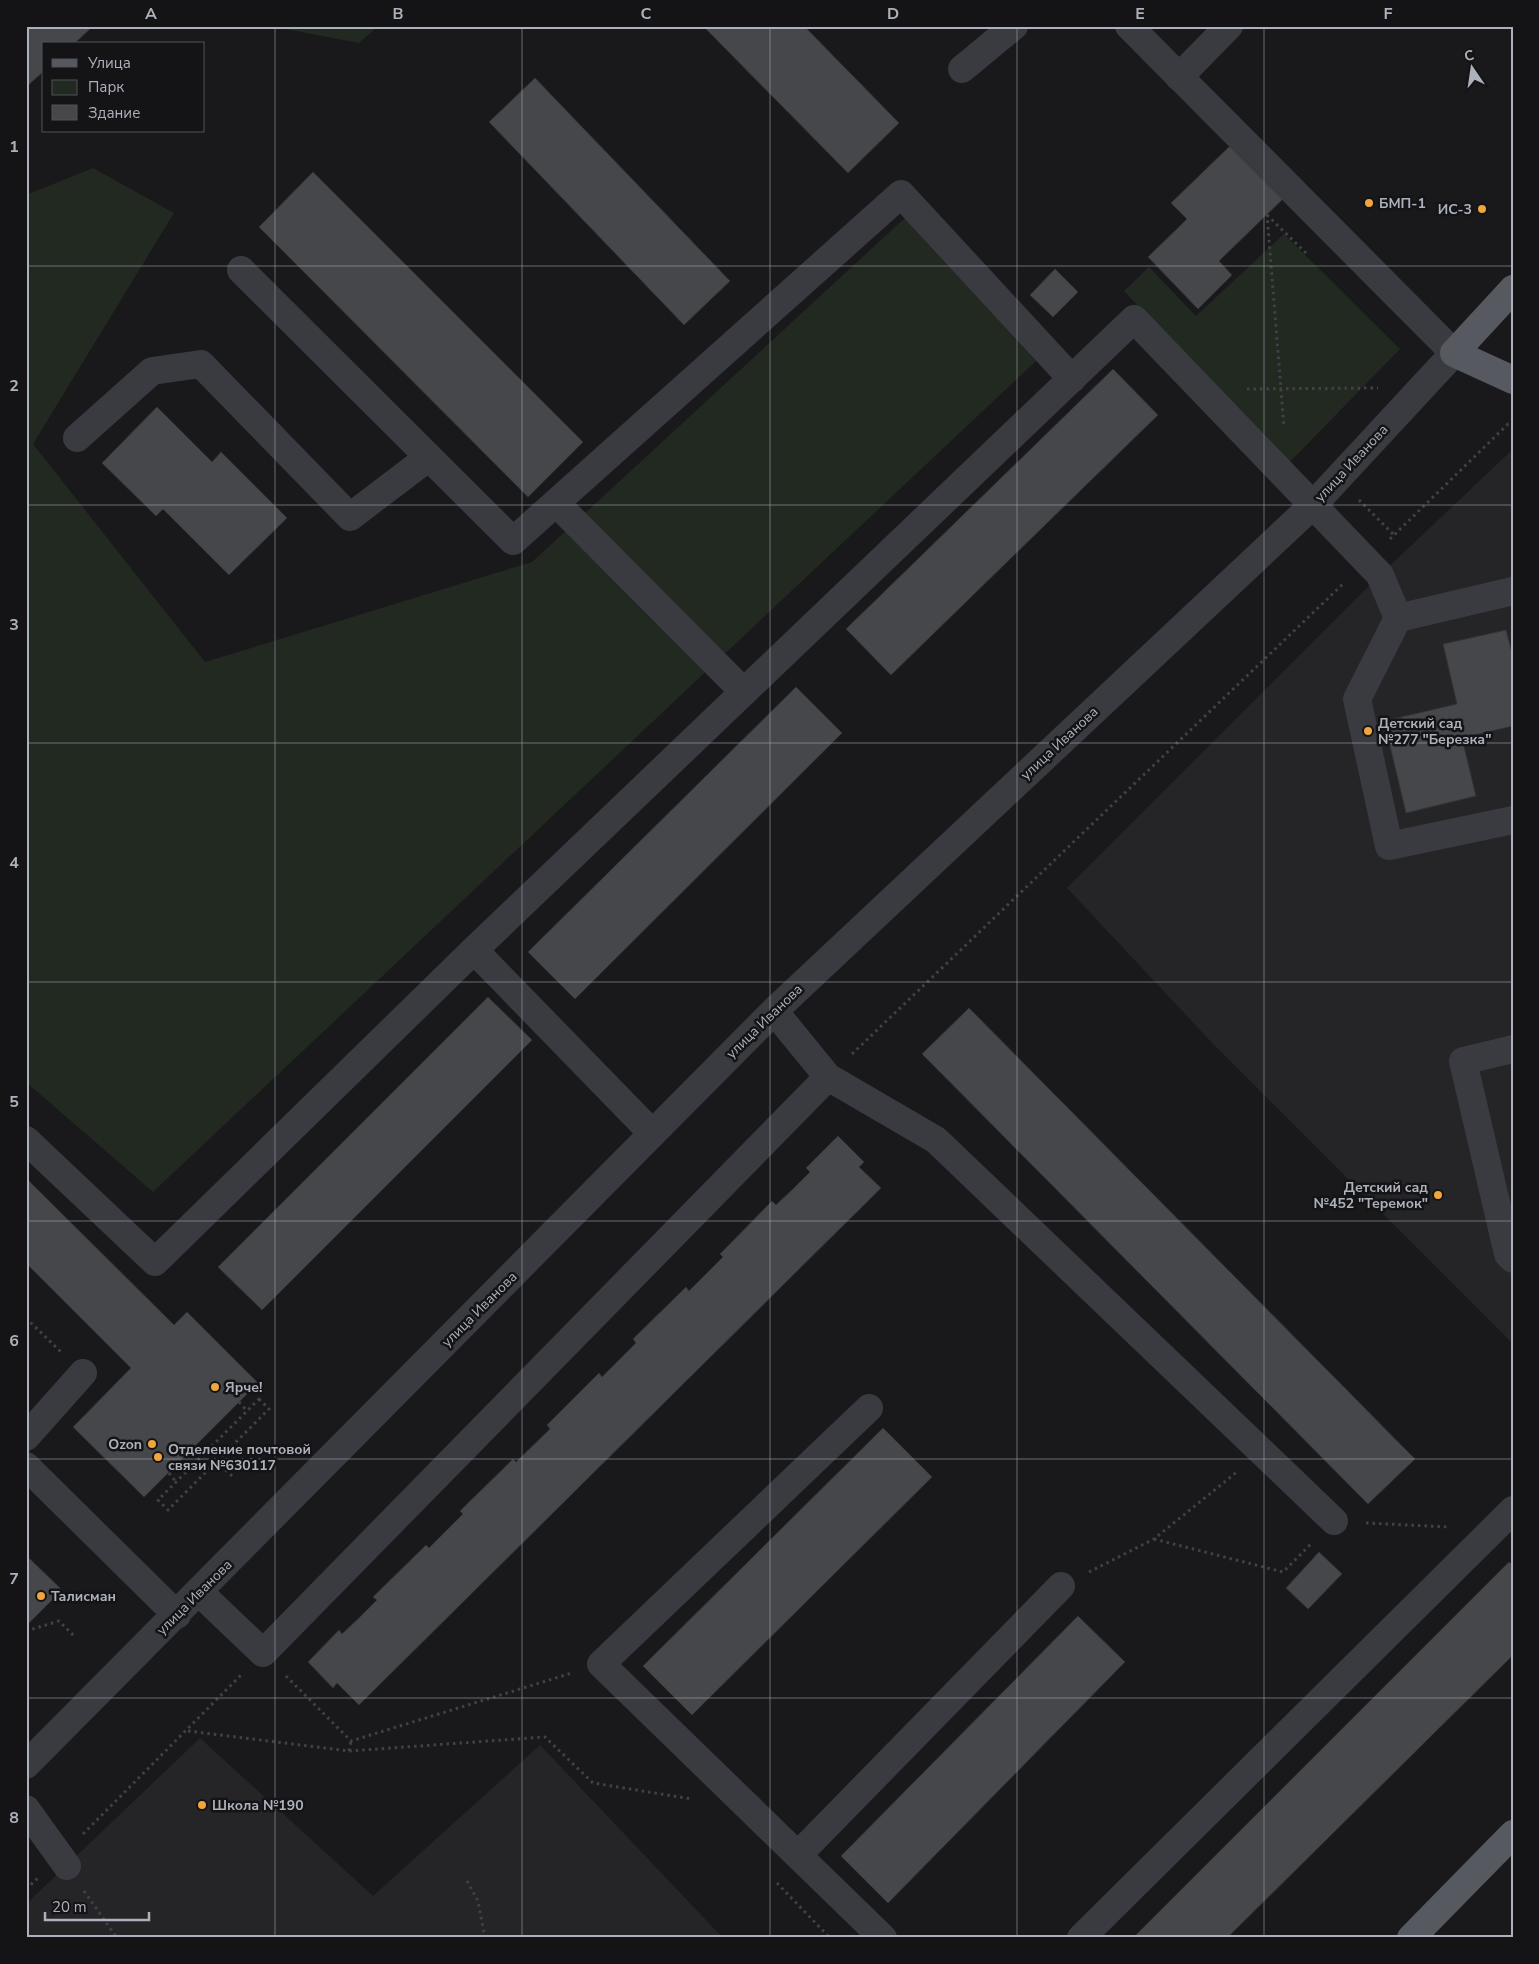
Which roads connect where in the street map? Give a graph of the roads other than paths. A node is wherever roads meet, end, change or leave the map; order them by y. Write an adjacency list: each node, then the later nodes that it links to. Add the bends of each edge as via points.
1 (1014, 26): 4 (street)
2 (1128, 26): 5 (street)
3 (1229, 26): 5 (street)
4 (962, 70)
5 (1179, 77): 8 (street)
6 (241, 270): 12 (street)
7 (1513, 289): 8 (main road, улица Иванова)
8 (1454, 353): 10 (main road); 14 (street, улица Иванова)
9 (1072, 379): 13 (street, via 902,194); 14 (street, via 1134,319); 17 (street)
10 (1513, 380)
11 (77, 438): 12 (street, via 152,371 201,364 350,517)
12 (429, 457): 13 (street, via 513,541)
13 (556, 503): 17 (street)
14 (1314, 504): 16 (street, via 1380,575); 20 (street, улица Иванова)
15 (1513, 591): 16 (street)
16 (1398, 618): 18 (street, via 1357,699 1390,846)
17 (744, 692): 19 (street)
18 (1513, 820)
19 (474, 950): 23 (street); 24 (street, via 155,1262)
20 (774, 1011): 22 (street); 23 (street, улица Иванова)
21 (1513, 1049): 25 (street, via 1463,1061 1508,1254)
22 (828, 1077): 31 (street, via 936,1140 1261,1452); 33 (street, via 264,1653)
23 (652, 1132): 33 (street, улица Иванова)
24 (26, 1140)
25 (1513, 1259)
26 (82, 1373): 28 (street)
27 (869, 1408): 38 (street, via 601,1664)
28 (26, 1437)
29 (26, 1466): 34 (street)
30 (1513, 1510): 41 (street)
31 (1325, 1530)
32 (1061, 1586): 38 (street)
33 (199, 1592): 34 (street, улица Иванова)
34 (177, 1615): 35 (street, улица Иванова)
35 (26, 1765)
36 (26, 1809): 39 (street)
37 (1513, 1834): 42 (main road)
38 (798, 1855): 40 (street)
39 (64, 1861)
40 (884, 1938)
41 (1081, 1938)
42 (1411, 1938)

